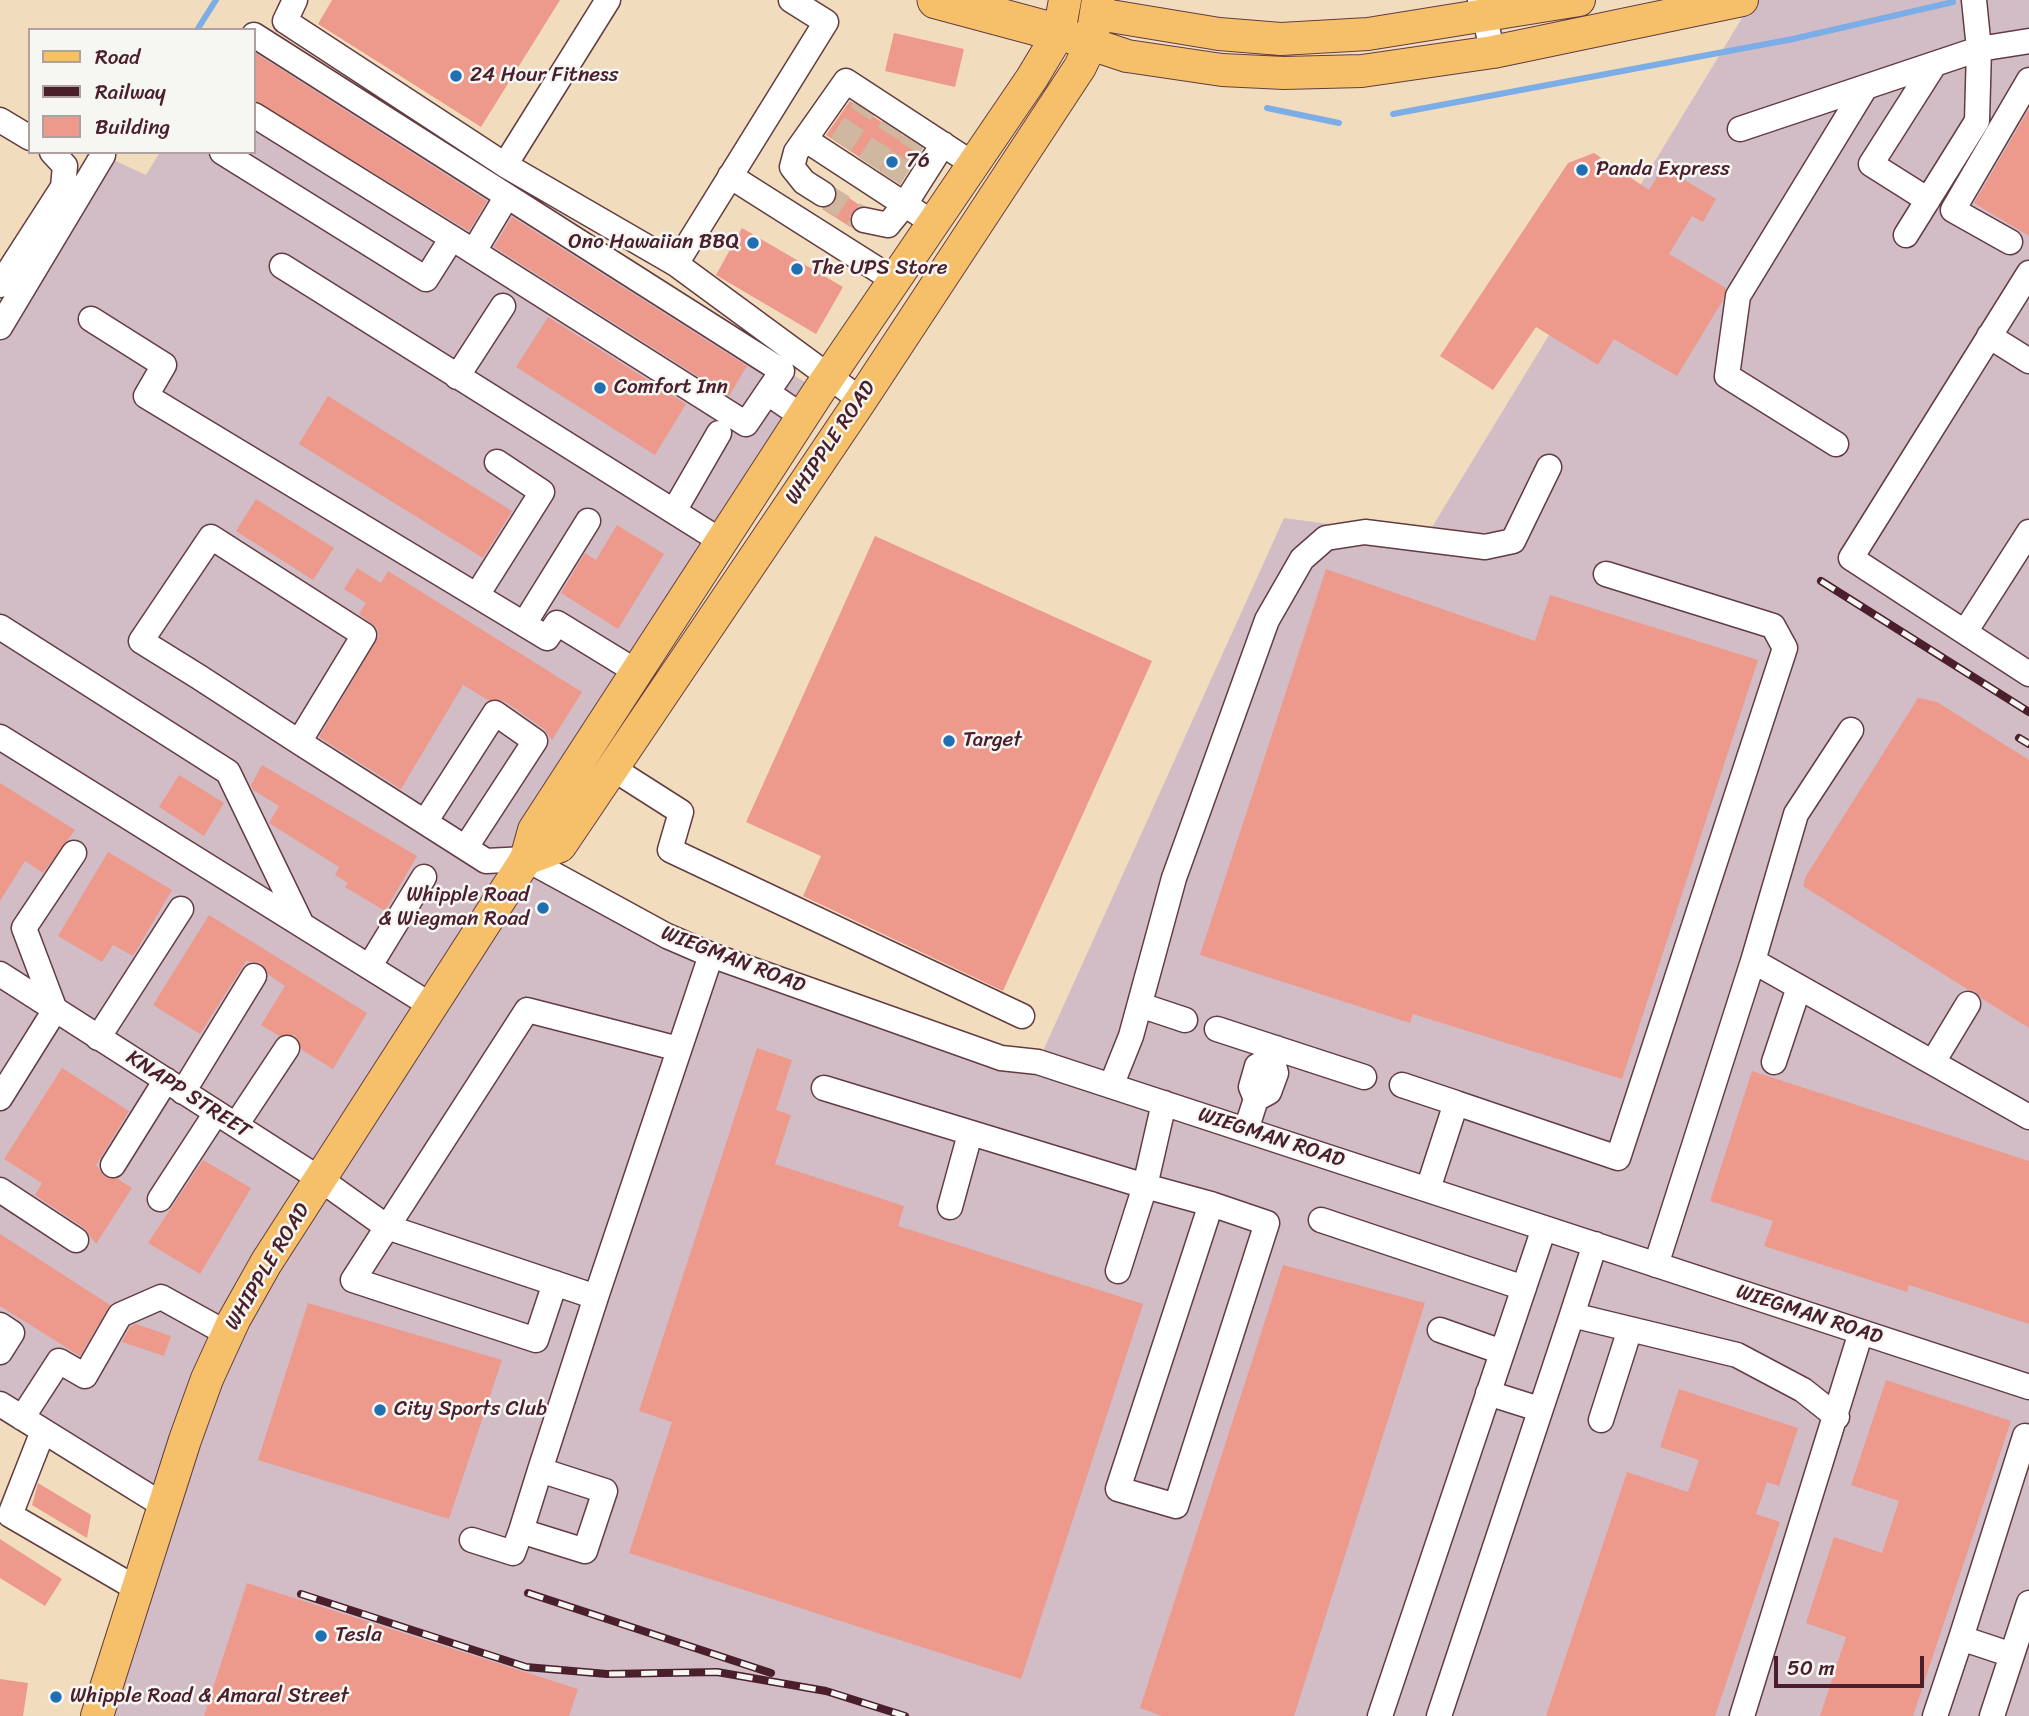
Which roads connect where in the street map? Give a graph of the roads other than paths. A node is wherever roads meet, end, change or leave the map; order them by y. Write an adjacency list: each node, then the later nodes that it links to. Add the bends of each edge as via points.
1 (295, 0): 28 (street, via 285,21)
2 (608, 0): 28 (street)
3 (791, 0): 29 (street, via 826,22)
4 (936, 0): 10 (highway)
5 (1579, 0): 9 (main road)
6 (1973, 0): 13 (street)
7 (1730, 1): 14 (main road)
8 (1098, 7): 9 (main road, via 1219,34 1281,39 1368,34); 10 (main road)
9 (1482, 9): 14 (street)
10 (1072, 26): 14 (main road, via 1127,56 1284,73 1362,71); 27 (main road, WHIPPLE ROAD); 53 (main road, WHIPPLE ROAD, via 1073,78)
11 (256, 36): 31 (street)
12 (2029, 41): 13 (street)
13 (1979, 49): 15 (street); 32 (street, via 1977,121)
14 (1493, 52)
15 (1934, 65): 17 (street); 32 (street, via 1871,164)
16 (2029, 80): 38 (street, via 1953,210)
17 (1865, 88): 20 (street); 56 (street, via 1738,296 1727,376)
18 (256, 116): 37 (street)
19 (0, 120): 21 (street)
20 (1740, 129)
21 (28, 137)
22 (806, 140): 23 (street, via 846,81 907,128); 30 (street, via 792,167); 33 (street, via 837,151 886,184)
23 (943, 144): 27 (street); 33 (street)
24 (54, 154): 44 (street, via 65,166 63,187)
25 (225, 154): 37 (street, via 426,279)
26 (103, 155): 47 (street)
27 (973, 164): 35 (main road, WHIPPLE ROAD)
28 (505, 165): 40 (street)
29 (730, 177): 40 (street); 43 (street)
30 (823, 194)
31 (507, 196): 39 (street); 52 (street, via 782,372)
32 (1928, 200): 36 (street)
33 (905, 204): 34 (street, via 888,225); 35 (street)
34 (864, 220)
35 (933, 223): 43 (main road, WHIPPLE ROAD)
36 (1906, 235)
37 (452, 238): 39 (street)
38 (2010, 242)
39 (474, 251): 52 (street, via 746,424)
40 (677, 264): 51 (street)
41 (282, 266): 50 (street)
42 (2029, 273): 48 (street)
43 (894, 280): 51 (main road, WHIPPLE ROAD)
44 (0, 285)
45 (503, 306): 50 (street)
46 (91, 319): 64 (street, via 164,365 146,396)
47 (0, 327)
48 (1989, 336): 49 (street); 67 (street, via 1852,558)
49 (2029, 361)
50 (457, 377): 59 (street)
51 (829, 379): 53 (street); 54 (main road, WHIPPLE ROAD)
52 (768, 393): 54 (street)
53 (861, 400): 73 (main road, WHIPPLE ROAD)
54 (803, 417): 62 (main road, WHIPPLE ROAD)
55 (719, 433): 59 (street)
56 (1836, 444)
57 (496, 462): 64 (street, via 542,492)
58 (1549, 467): 87 (street, via 1513,541 1485,547 1365,532 1326,538 1302,559 1262,633 1174,878)
59 (674, 511): 62 (street)
60 (588, 521): 65 (street)
61 (2029, 532): 67 (street)
62 (721, 541): 68 (main road, WHIPPLE ROAD)
63 (1606, 573): 107 (street, via 1773,626 1785,648 1618,1158)
64 (477, 595): 65 (street)
65 (524, 624): 68 (street, via 547,638 557,623)
66 (0, 627): 80 (street, via 228,772)
67 (1965, 632): 69 (street)
68 (637, 671): 77 (main road, WHIPPLE ROAD, via 534,830)
69 (2029, 674)
70 (1851, 730): 82 (street, via 1796,814)
71 (0, 737): 80 (street)
72 (299, 742): 72 (street, via 364,635 211,537 141,641); 74 (street)
73 (612, 768): 77 (main road, WHIPPLE ROAD, via 560,846); 91 (street, via 681,812 670,849)
74 (425, 822): 75 (street); 75 (street, via 495,713 535,741)
75 (466, 847): 77 (street, via 486,861)
76 (74, 853): 90 (street, via 24,928)
77 (526, 859): 81 (street, WIEGMAN ROAD); 89 (main road, WHIPPLE ROAD)
78 (424, 877): 83 (street)
79 (181, 909): 94 (street)
80 (303, 926): 83 (street)
81 (710, 955): 96 (street); 103 (street, WIEGMAN ROAD, via 1002,1058 1038,1062)
82 (1753, 961): 86 (street); 125 (street)
83 (369, 967): 89 (street)
84 (0, 974): 90 (street, KNAPP STREET)
85 (254, 976): 102 (street)
86 (1799, 987): 98 (street); 99 (street)
87 (1140, 1004): 92 (street); 103 (street)
88 (1968, 1004): 99 (street)
89 (432, 1006): 113 (main road, WHIPPLE ROAD)
90 (55, 1010): 94 (street, KNAPP STREET); 105 (street)
91 (1022, 1016)
92 (1185, 1020)
93 (1217, 1029): 97 (street)
94 (99, 1038): 102 (street, KNAPP STREET)
95 (287, 1048): 109 (street)
96 (679, 1049): 121 (street, via 527,1010); 129 (street)
97 (1274, 1053): 100 (street); 110 (street, via 1276,1073 1269,1092 1255,1099)
98 (1774, 1062)
99 (1933, 1062): 108 (street)
100 (1364, 1077)
101 (1402, 1085): 107 (street)
102 (174, 1086): 109 (street, KNAPP STREET); 112 (street)
103 (1111, 1086): 106 (street, WIEGMAN ROAD)
104 (824, 1088): 111 (street)
105 (0, 1098)
106 (1164, 1103): 110 (street, WIEGMAN ROAD); 114 (street)
107 (1456, 1103): 115 (street)
108 (2029, 1117)
109 (226, 1119): 113 (street, KNAPP STREET); 117 (street)
110 (1246, 1130): 115 (street, WIEGMAN ROAD)
111 (970, 1134): 114 (street); 119 (street)
112 (113, 1164)
113 (320, 1179): 121 (street, KNAPP STREET); 135 (main road, WHIPPLE ROAD, via 266,1263)
114 (1145, 1186): 118 (street); 126 (street)
115 (1428, 1189): 122 (street, WIEGMAN ROAD)
116 (0, 1190): 123 (street)
117 (160, 1199)
118 (1211, 1204): 118 (street, via 1267,1223 1176,1506 1118,1489)
119 (950, 1207)
120 (1321, 1220): 128 (street)
121 (387, 1227): 127 (street, KNAPP STREET); 127 (street, via 354,1280 536,1340)
122 (1544, 1228): 124 (street, WIEGMAN ROAD); 128 (street)
123 (76, 1240)
124 (1595, 1244): 125 (street, WIEGMAN ROAD); 130 (street)
125 (1656, 1265): 134 (street, WIEGMAN ROAD)
126 (1118, 1271)
127 (555, 1283): 129 (street, KNAPP STREET)
128 (1524, 1288): 137 (street)
129 (596, 1297): 147 (street)
130 (1572, 1315): 132 (street); 141 (street)
131 (0, 1325): 136 (street, via 12,1332)
132 (1630, 1329): 142 (street, via 1737,1355 1803,1390); 144 (street)
133 (1440, 1330): 137 (street)
134 (1861, 1332): 138 (street, WIEGMAN ROAD); 142 (street)
135 (228, 1334): 143 (street, via 161,1297 121,1315 85,1376 59,1361); 148 (main road, WHIPPLE ROAD, via 206,1379)
136 (0, 1352)
137 (1502, 1352): 139 (street)
138 (2029, 1387)
139 (1488, 1393): 141 (street); 156 (street)
140 (0, 1404): 143 (street)
141 (1539, 1409): 157 (street)
142 (1837, 1416): 158 (street)
143 (22, 1418): 145 (street)
144 (1601, 1420)
145 (43, 1431): 148 (street); 151 (street, via 10,1515)
146 (2025, 1436): 153 (street)
147 (540, 1469): 149 (street); 149 (street, via 605,1491 585,1551)
148 (166, 1507): 151 (main road, WHIPPLE ROAD)
149 (521, 1531): 150 (street, via 513,1553)
150 (472, 1540)
151 (139, 1590): 155 (main road, WHIPPLE ROAD)
152 (2029, 1603): 154 (street)
153 (1961, 1638): 154 (street); 159 (street)
154 (2012, 1655): 160 (street)
155 (97, 1716)
156 (1380, 1716)
157 (1439, 1716)
158 (1742, 1716)
159 (1935, 1716)
160 (1992, 1716)

